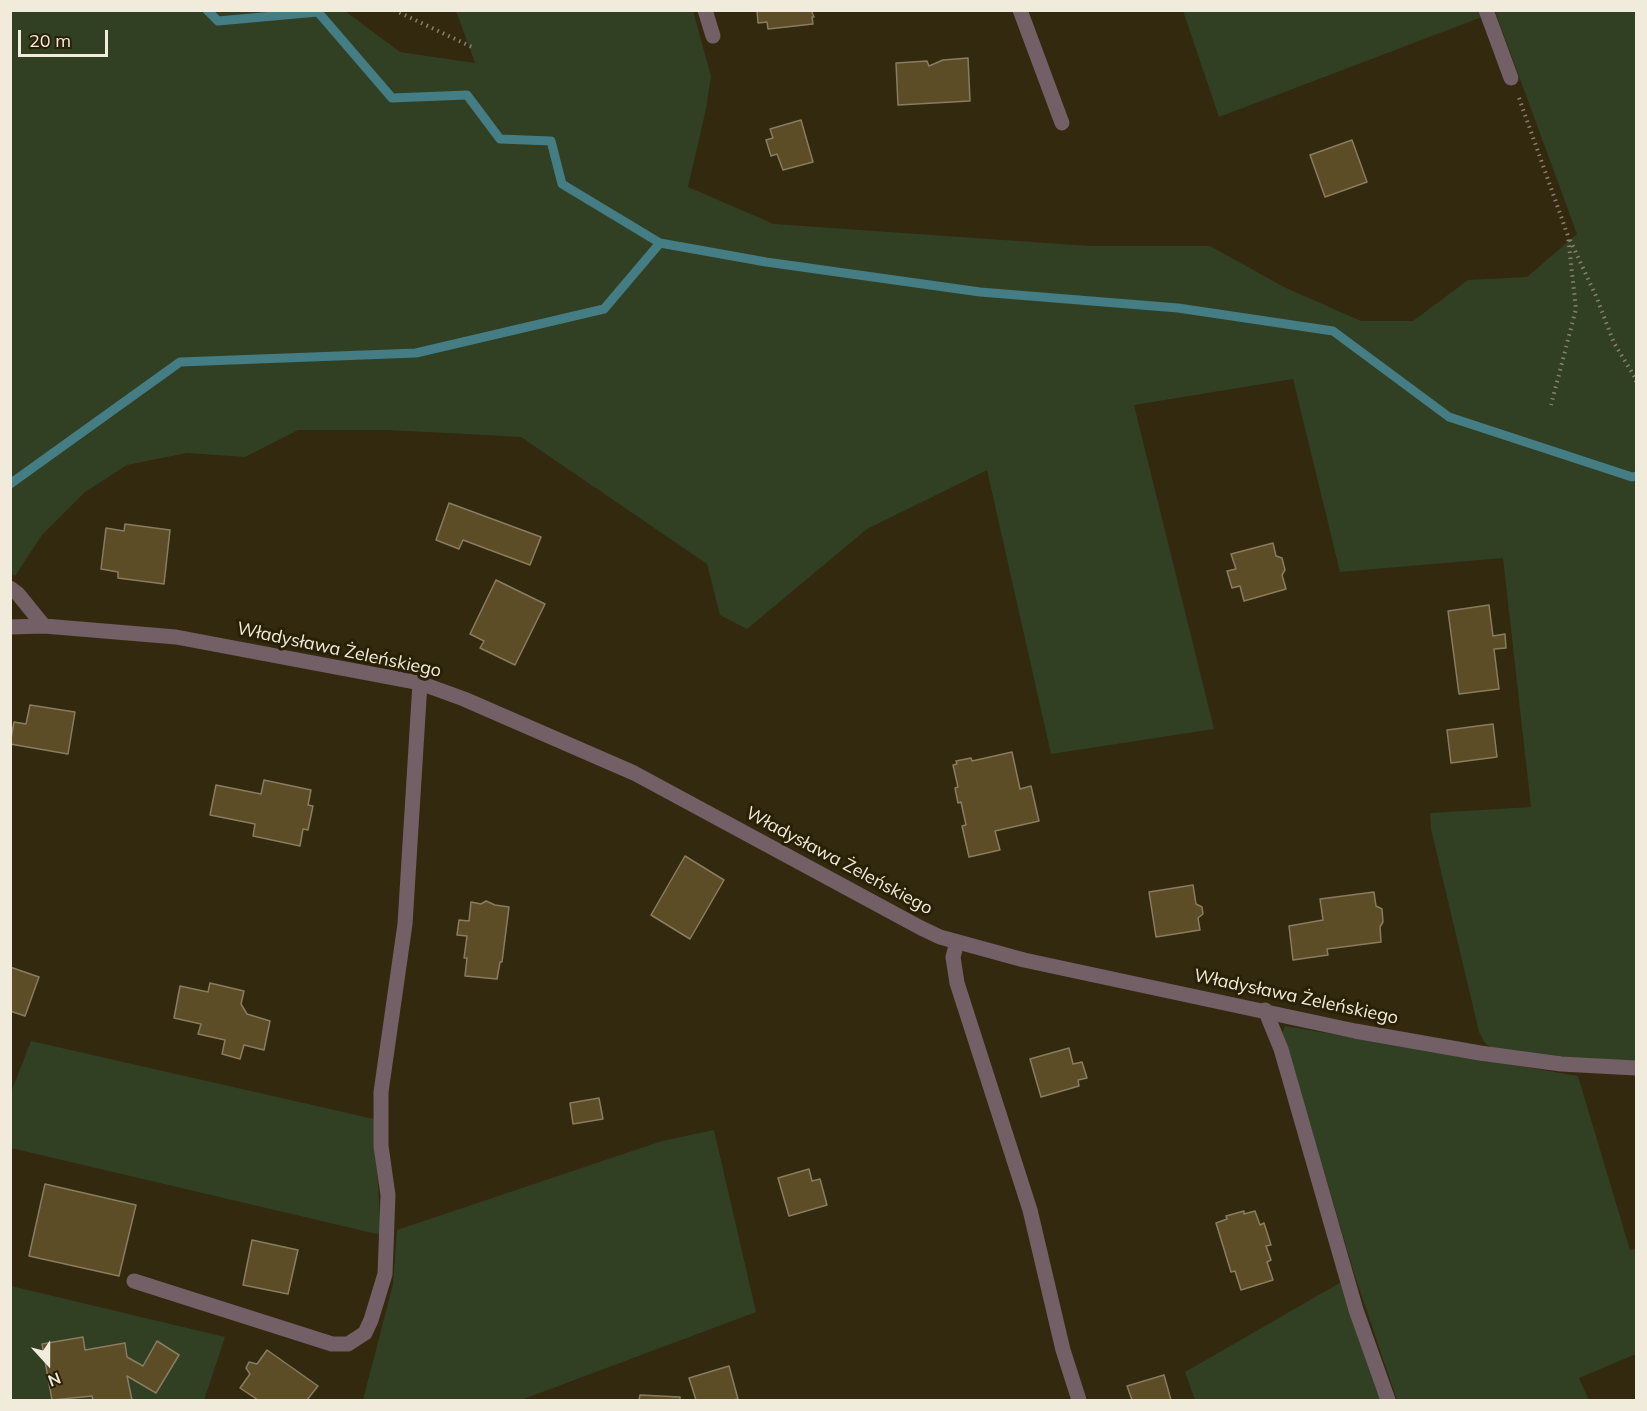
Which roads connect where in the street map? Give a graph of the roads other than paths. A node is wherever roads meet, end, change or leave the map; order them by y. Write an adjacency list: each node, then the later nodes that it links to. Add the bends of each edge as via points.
1 (705, 10): 4 (street)
2 (1020, 10): 6 (street)
3 (1486, 10): 5 (street)
4 (713, 36)
5 (1511, 78)
6 (1062, 123)
7 (10, 588): 8 (street)
8 (44, 626): 9 (street, Władysława Żeleńskiego); 10 (street, Władysława Żeleńskiego, via 176,637)
9 (10, 627)
10 (420, 683): 11 (street, Władysława Żeleńskiego, via 634,773 921,928); 14 (street, via 405,924 381,1092 381,1146 388,1195 386,1274 365,1333 348,1344 332,1344)
11 (957, 942): 12 (street, Władysława Żeleńskiego, via 1024,960); 15 (street, via 953,957 957,983 1030,1210)
12 (1265, 1010): 13 (street, Władysława Żeleńskiego, via 1480,1053 1562,1064); 16 (street, via 1281,1049 1356,1310)
13 (1636, 1068)
14 (134, 1281)
15 (1079, 1401)
16 (1388, 1401)

